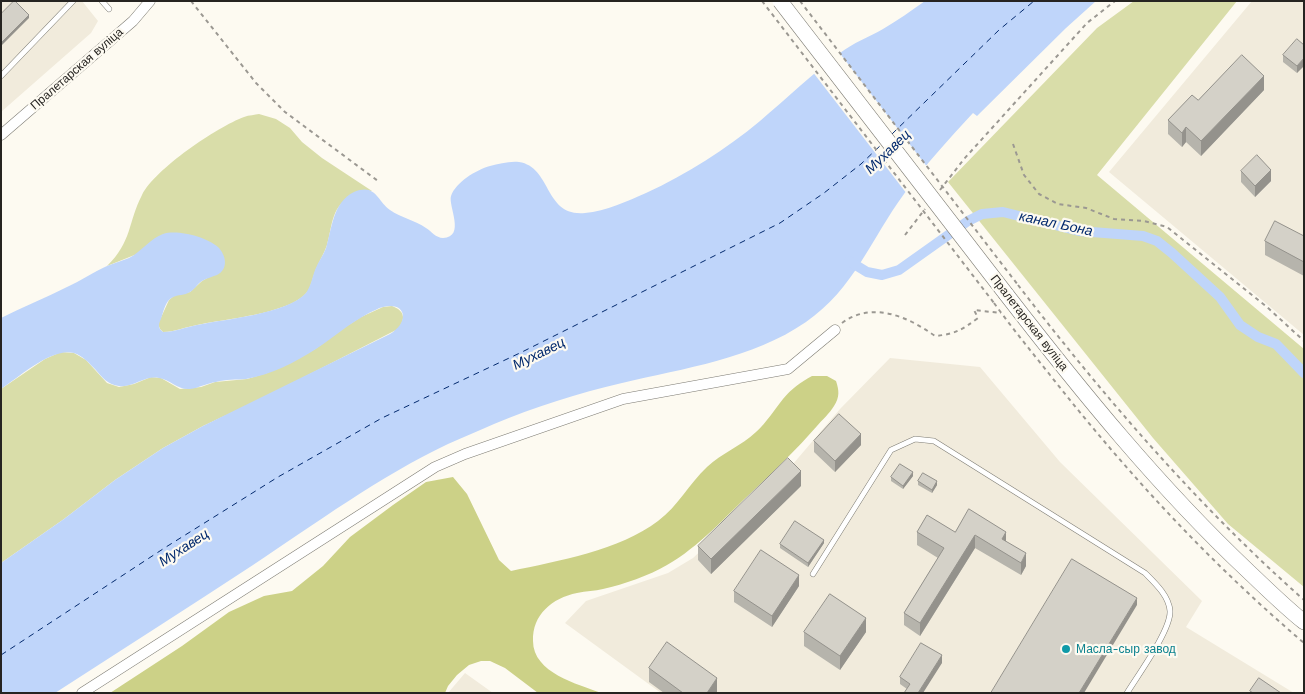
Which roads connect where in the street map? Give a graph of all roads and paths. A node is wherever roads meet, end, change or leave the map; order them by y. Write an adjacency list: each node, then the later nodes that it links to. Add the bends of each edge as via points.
1 (73, 1): 10 (lane)
2 (102, 1): 9 (lane)
3 (150, 1): 11 (street, Пралетарская вуліца, via 133,20)
4 (191, 1): 13 (path, via 256,83 285,112)
5 (762, 1): 17 (path, bridge)
6 (780, 1): 17 (main road, Пралетарская вуліца, bridge)
7 (800, 1): 17 (path, bridge)
8 (1115, 1): 14 (path, via 1087,24)
9 (109, 10)
10 (1, 76)
11 (1, 135)
12 (1013, 144): 20 (path, via 1024,175 1039,194 1058,204 1086,208 1114,219 1167,227)
13 (378, 181)
14 (940, 190)
15 (928, 205): 16 (path)
16 (905, 235)
17 (1006, 294): 22 (path, via 1112,401 1223,525); 23 (main road, Пралетарская вуліца, via 1135,454 1218,542)
18 (1001, 313): 19 (path, via 974,310 978,318 960,331 934,336 897,315 871,312 852,316)
19 (834, 330): 24 (street, via 788,369 623,399 474,450 435,467)
20 (1304, 341)
21 (813, 574): 25 (lane, via 891,450 915,439 934,441 1146,573 1164,593 1170,610 1168,625)
22 (1304, 600)
23 (1304, 622)
24 (82, 693)
25 (1127, 693)

